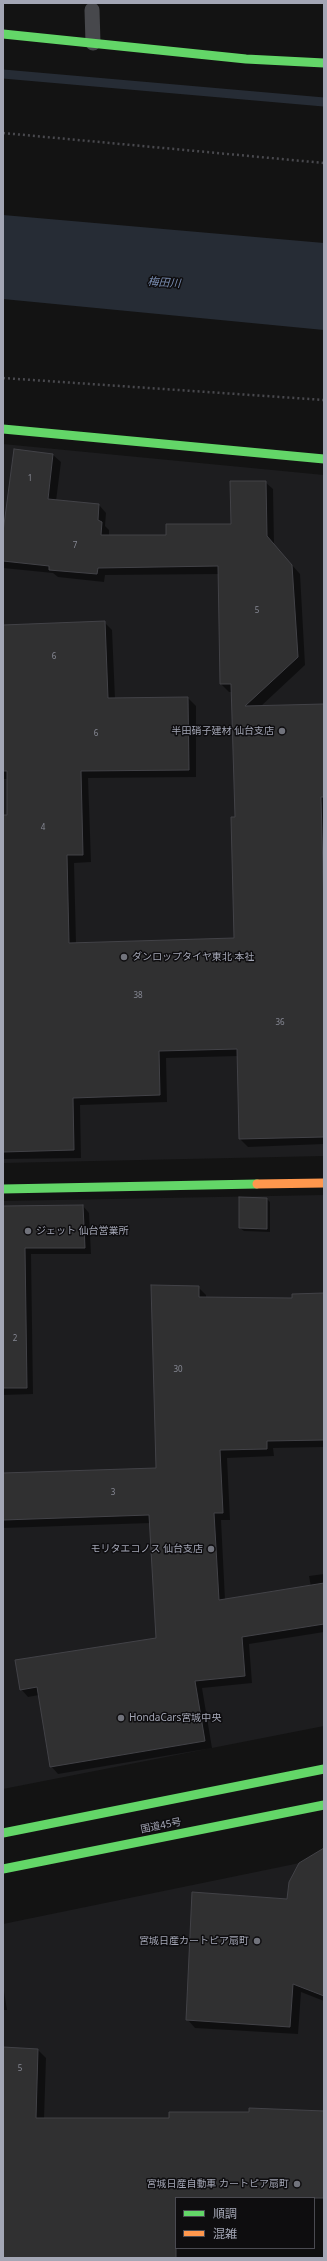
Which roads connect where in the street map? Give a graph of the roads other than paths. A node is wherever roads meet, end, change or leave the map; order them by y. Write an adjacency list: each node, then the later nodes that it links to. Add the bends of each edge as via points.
1 (92, 10): 3 (lane)
2 (3, 34): 3 (main road)
3 (93, 43): 4 (main road, via 246,59)
4 (324, 63)
5 (3, 429): 6 (main road)
6 (324, 459)
7 (324, 1182): 8 (main road)
8 (3, 1189)
9 (324, 1769): 11 (main road)
10 (324, 1805): 12 (main road, 国道45号)
11 (3, 1833)
12 (3, 1869)

